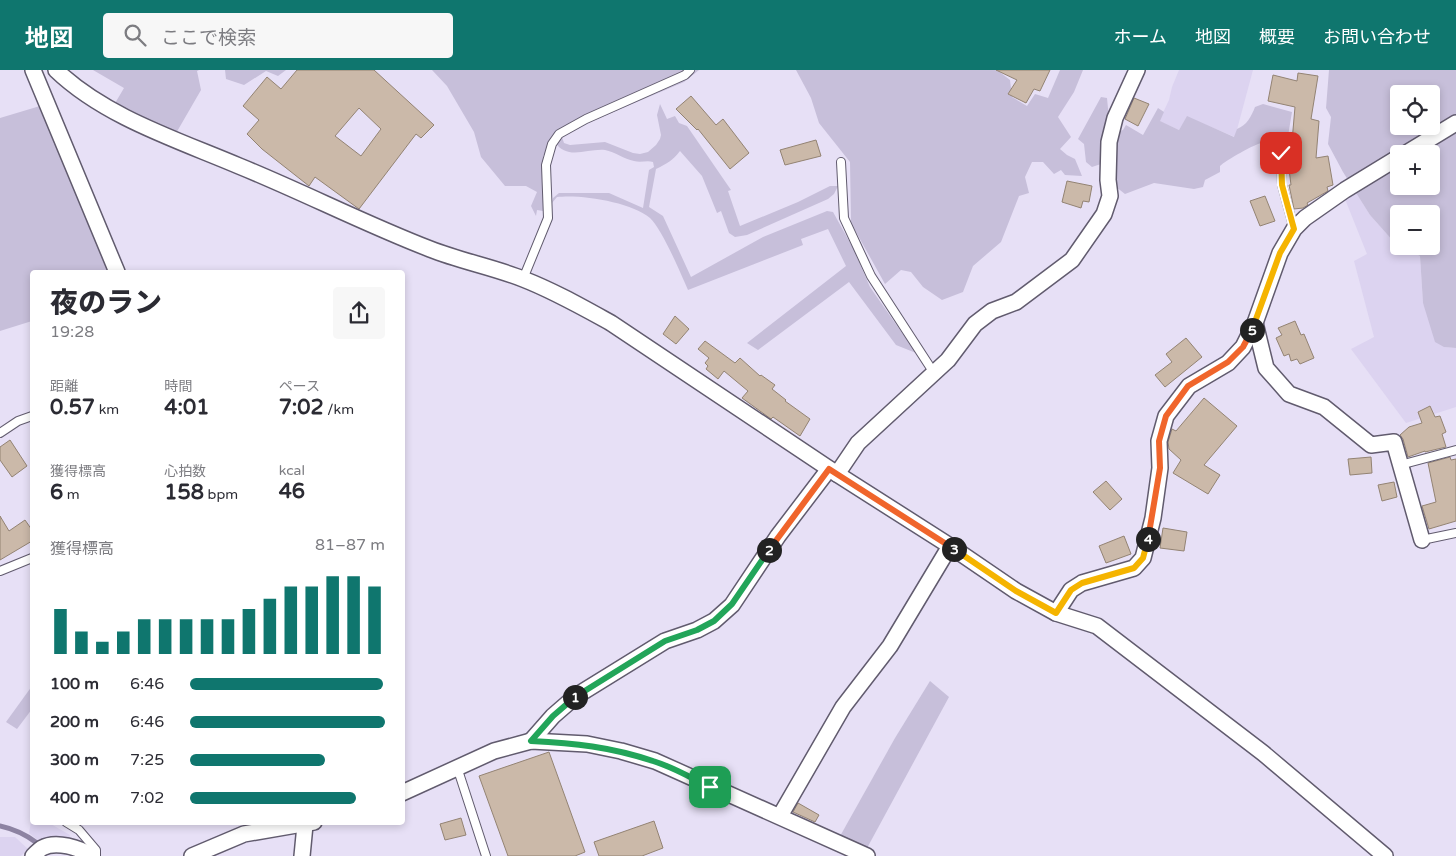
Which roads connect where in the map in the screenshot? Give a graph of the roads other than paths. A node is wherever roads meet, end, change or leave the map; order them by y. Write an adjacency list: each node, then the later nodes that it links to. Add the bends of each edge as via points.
1 (33, 70): 11 (street)
2 (56, 70): 12 (street, via 108,108 175,140 430,249)
3 (690, 70): 12 (lane, via 559,134 552,144 546,165 548,218)
4 (1137, 70): 14 (street, via 1115,118 1109,142 1110,196 1104,214 1072,260 1016,302 992,311 975,324)
5 (1456, 123): 6 (street)
6 (1419, 145)
7 (1281, 153): 10 (lane, via 1282,185)
8 (841, 162): 14 (lane, via 844,218 871,276)
9 (1390, 162): 10 (street, via 1345,190)
10 (1294, 229): 13 (street, via 1280,253)
11 (116, 270)
12 (523, 279): 19 (street, via 611,323)
13 (1255, 323): 18 (street, via 1266,368 1289,394 1324,407 1371,445 1394,442); 25 (street, via 1243,347 1228,362 1188,386 1166,416 1159,441 1160,468 1154,510 1143,558 1134,568 1082,583 1071,590)
14 (934, 373): 19 (street, via 858,443)
15 (30, 417): 16 (lane)
16 (0, 433)
17 (1456, 450): 18 (lane)
18 (1400, 465): 21 (street)
19 (833, 472): 22 (street); 26 (street, via 778,536 732,604 714,621 665,641 576,696)
20 (1456, 533): 21 (lane)
21 (1422, 540)
22 (950, 546): 25 (street, via 1016,591); 29 (street, via 890,646 843,708)
23 (30, 559): 24 (lane)
24 (0, 571)
25 (1056, 613): 41 (street, via 1097,626 1263,754)
26 (531, 741): 27 (street, via 494,751); 29 (street, via 587,744 621,751)
27 (458, 767): 28 (street); 39 (lane)
28 (405, 792)
29 (780, 816): 33 (street)
30 (70, 825): 36 (lane, via 96,850)
31 (303, 825): 37 (street, via 244,834)
32 (310, 825): 38 (street)
33 (837, 850): 40 (street)
34 (33, 856): 35 (street, via 43,847 59,845 85,851)
35 (92, 856)
36 (96, 856)
37 (192, 856)
38 (302, 856)
39 (486, 856)
40 (867, 856)
41 (1385, 856)

